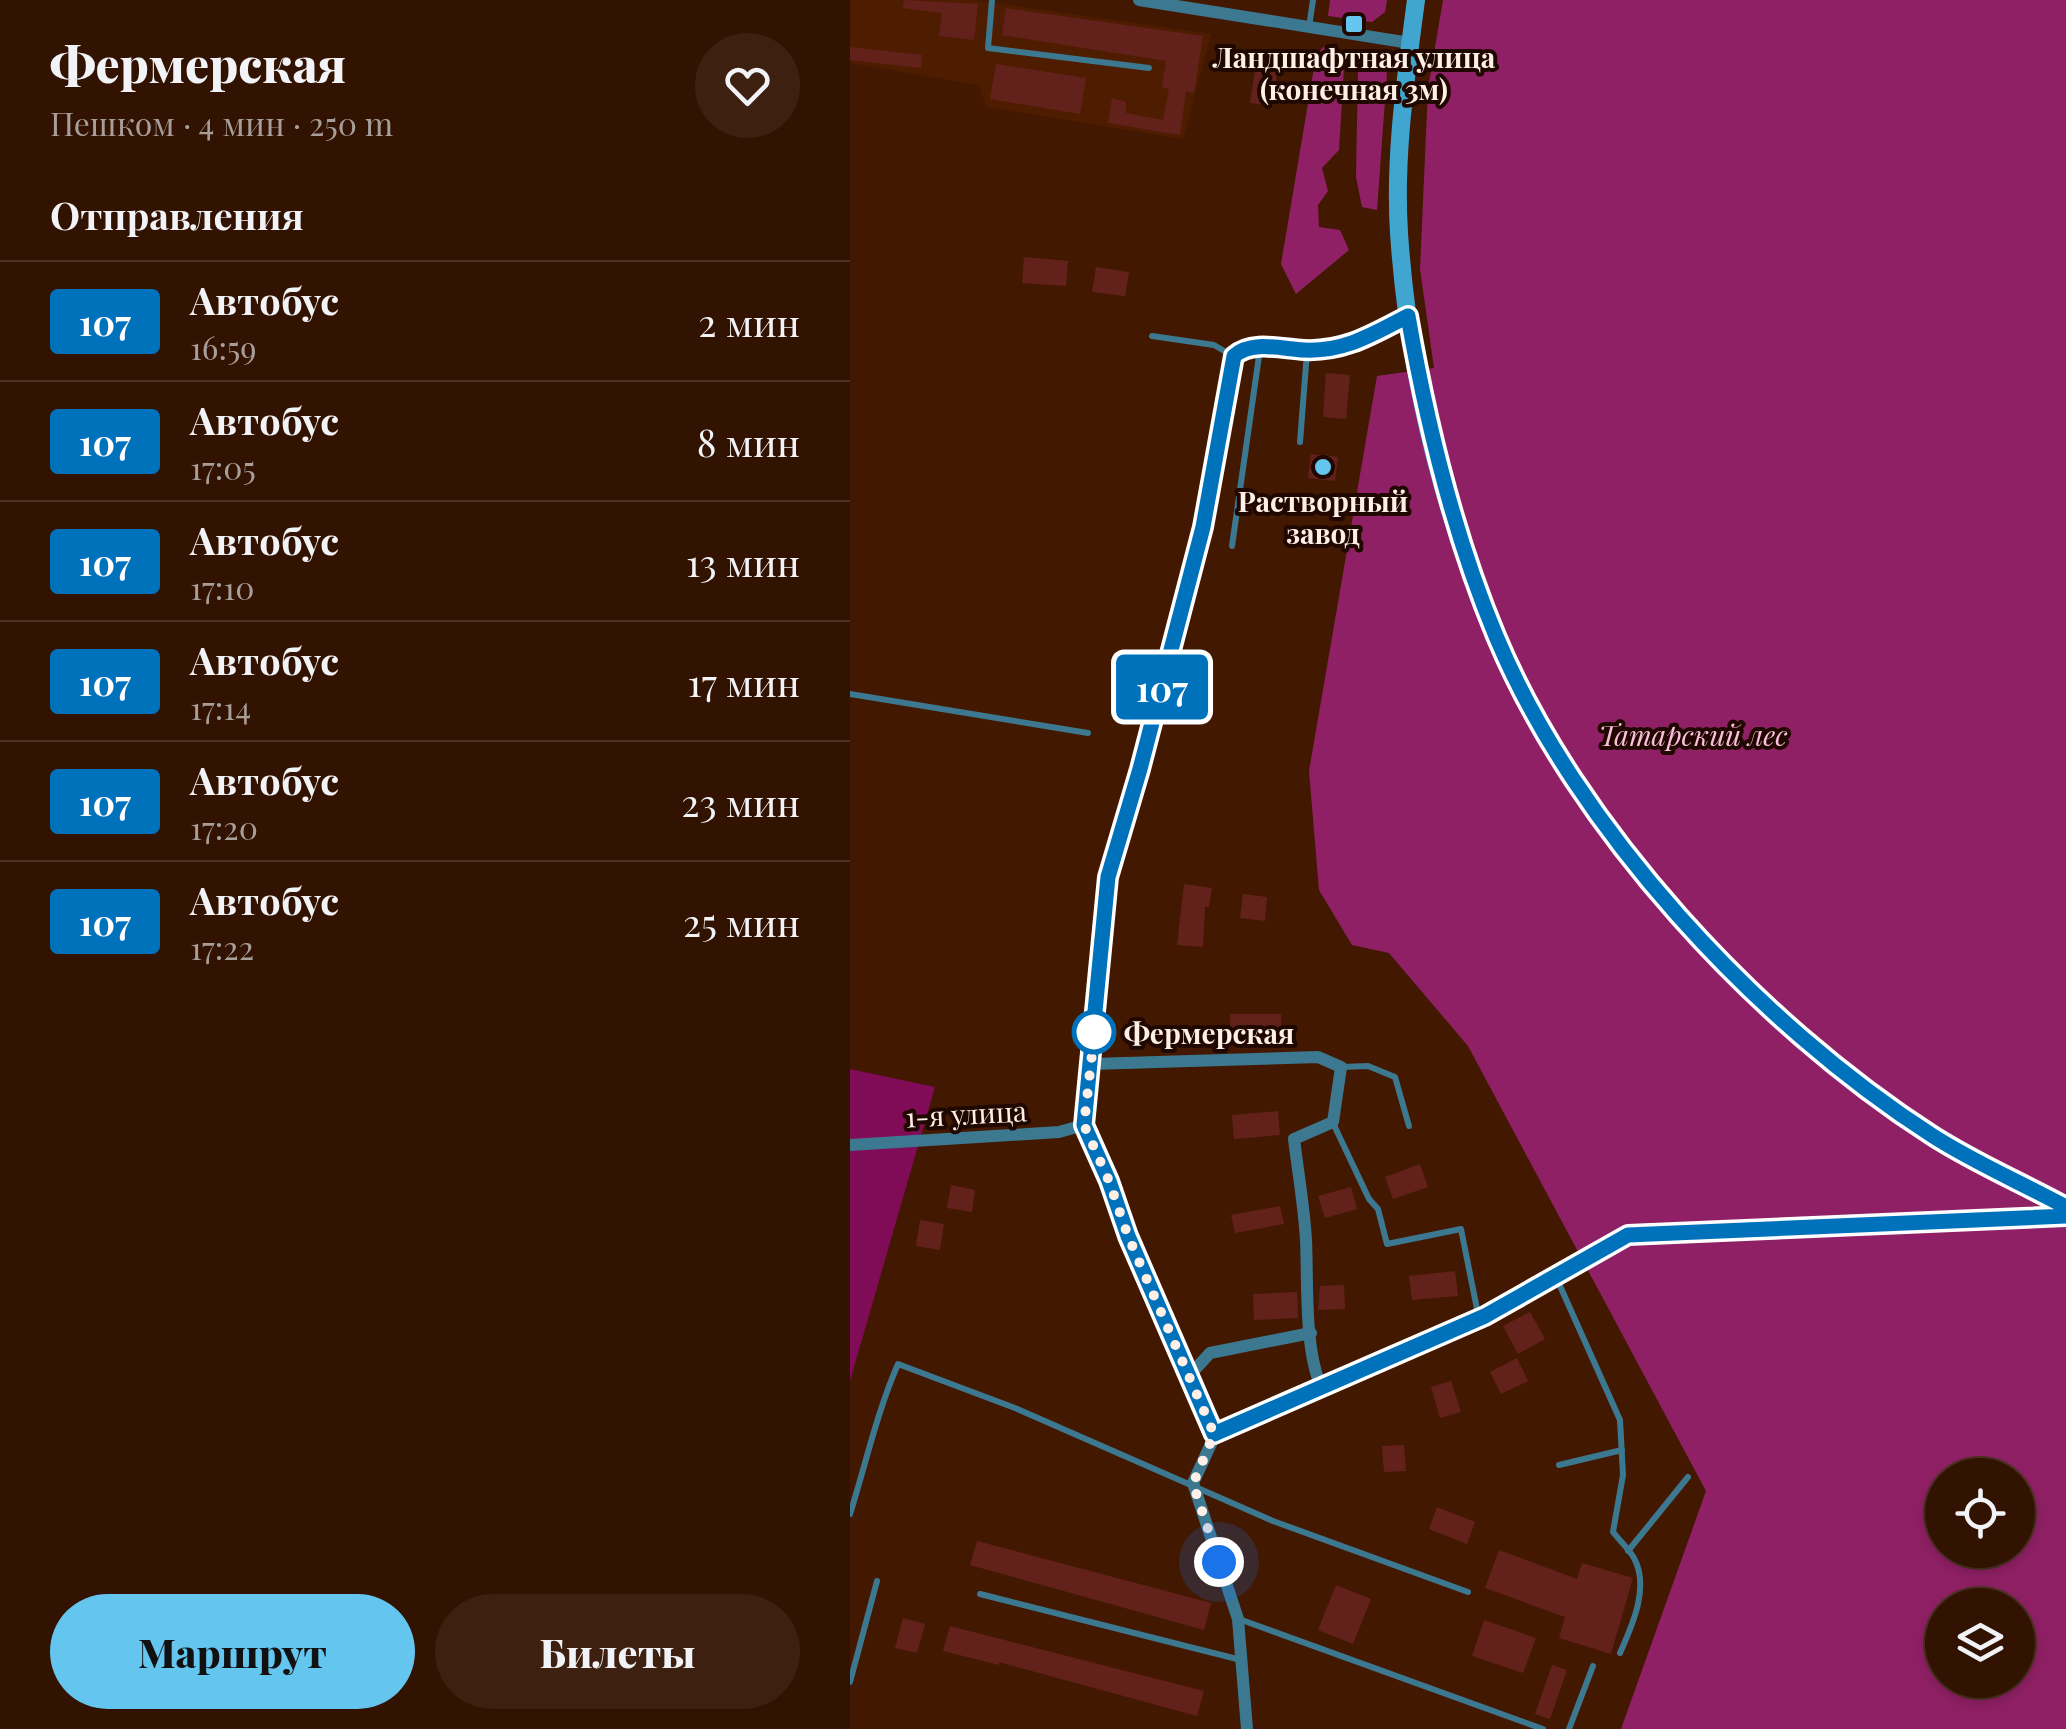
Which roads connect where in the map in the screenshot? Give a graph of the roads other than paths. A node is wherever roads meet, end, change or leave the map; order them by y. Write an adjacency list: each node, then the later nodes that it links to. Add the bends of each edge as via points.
1 (992, 0): 8 (lane, via 988,48)
2 (1139, 0): 5 (street)
3 (1313, 0): 6 (lane)
4 (1416, 0): 7 (main road)
5 (1218, 6): 6 (street)
6 (1309, 28): 7 (street)
7 (1410, 43): 9 (main road, via 1399,138)
8 (1150, 68)
9 (1408, 316): 12 (street, via 1355,344); 24 (main road, via 1463,548 1497,638 1587,799 1701,938 1846,1075 1935,1137)
10 (1152, 336): 13 (lane, via 1214,345)
11 (1260, 347): 12 (street); 13 (street); 15 (lane)
12 (1307, 350): 14 (lane)
13 (1234, 356): 18 (street, via 1203,527 1108,877)
14 (1300, 442)
15 (1232, 546)
16 (850, 694): 17 (lane)
17 (1088, 733)
18 (1092, 1064): 19 (street, via 1318,1057); 21 (street)
19 (1341, 1067): 20 (street); 22 (lane, via 1368,1066 1395,1078)
20 (1333, 1122): 27 (lane, via 1378,1209 1387,1244 1461,1229); 28 (street, via 1294,1138)
21 (1084, 1125): 23 (street, 1-я улица); 29 (street)
22 (1409, 1126)
23 (850, 1145)
24 (2066, 1207)
25 (2066, 1216): 26 (street, via 1628,1235)
26 (1556, 1276): 27 (street); 32 (lane, via 1620,1420)
27 (1479, 1318): 30 (street)
28 (1312, 1333): 29 (street, via 1210,1352); 30 (street)
29 (1189, 1376): 31 (street)
30 (1322, 1388): 31 (street)
31 (1214, 1434): 35 (street)
32 (1622, 1450): 33 (lane); 37 (lane, via 1613,1532)
33 (1559, 1466)
34 (1688, 1476): 37 (lane)
35 (1193, 1484): 36 (lane, via 898,1364 878,1408); 39 (lane, via 1273,1521); 41 (street)
36 (850, 1514)
37 (1628, 1551): 42 (lane, via 1640,1576 1635,1620)
38 (877, 1581): 45 (lane)
39 (1468, 1592)
40 (980, 1594): 43 (lane)
41 (1238, 1619): 43 (street); 47 (lane)
42 (1620, 1654)
43 (1242, 1660): 46 (street)
44 (1593, 1666): 48 (lane)
45 (850, 1682)
46 (1247, 1729)
47 (1543, 1729)
48 (1569, 1729)

